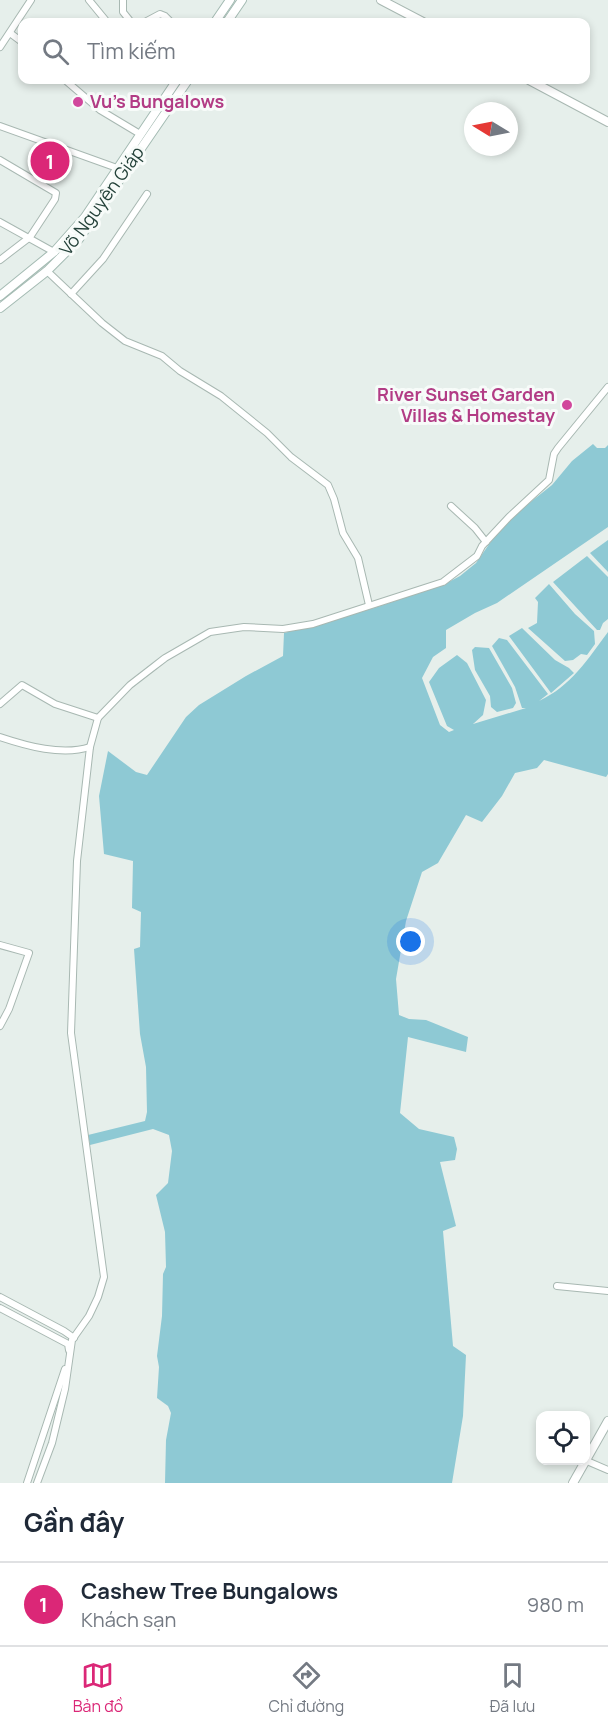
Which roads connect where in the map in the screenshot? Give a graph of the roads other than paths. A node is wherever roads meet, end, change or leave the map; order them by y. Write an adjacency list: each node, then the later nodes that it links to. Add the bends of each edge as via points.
1 (31, 0): 7 (street)
2 (89, 0): 8 (street)
3 (123, 0): 9 (street, via 123,12)
4 (230, 0): 12 (main road)
5 (242, 0): 13 (main road)
6 (381, 0): 14 (street)
7 (20, 18)
8 (104, 18)
9 (128, 18)
10 (152, 18): 11 (street, via 160,14)
11 (167, 18)
12 (218, 18)
13 (230, 18)
14 (415, 18)
15 (18, 20): 16 (street)
16 (10, 33): 17 (street); 18 (street)
17 (18, 39)
18 (0, 47)
19 (77, 84): 25 (street, via 100,110)
20 (174, 84): 25 (main road, Võ Nguyên Giáp)
21 (185, 84): 31 (main road, Võ Nguyên Giáp, via 90,224)
22 (537, 84): 23 (street)
23 (608, 122)
24 (0, 126): 27 (street)
25 (141, 134): 27 (main road, Võ Nguyên Giáp)
26 (0, 160): 30 (street, via 56,193)
27 (117, 168): 31 (main road, Võ Nguyên Giáp)
28 (147, 194): 34 (street, via 103,260)
29 (0, 222): 30 (street)
30 (30, 237): 31 (street); 32 (street)
31 (58, 256): 33 (main road, Võ Nguyên Giáp); 35 (main road, Võ Nguyên Giáp)
32 (0, 260)
33 (48, 271): 34 (street); 36 (main road, Võ Nguyên Giáp)
34 (70, 294): 40 (street, via 124,341 162,356 227,400 328,485 344,533 358,558)
35 (0, 296)
36 (0, 308)
37 (608, 387): 39 (street, via 554,454 549,480)
38 (451, 506): 39 (street)
39 (486, 542): 40 (street, via 477,556 443,582)
40 (369, 606): 42 (street, via 299,627 244,627 210,632 165,658 130,685)
41 (0, 704): 42 (street, via 22,685 55,704)
42 (98, 718): 44 (street)
43 (0, 737): 44 (street, via 52,749)
44 (90, 747): 51 (street, via 75,882 71,1033 104,1277)
45 (0, 945): 46 (street, via 29,953)
46 (0, 1026)
47 (557, 1286): 48 (street)
48 (608, 1292)
49 (0, 1297): 51 (street)
50 (0, 1308): 57 (street, via 69,1347)
51 (74, 1338): 58 (street, via 52,1443)
52 (608, 1421): 53 (street)
53 (590, 1455)
54 (590, 1462): 56 (street)
55 (584, 1465): 59 (street)
56 (608, 1470)
57 (27, 1483)
58 (37, 1483)
59 (573, 1483)

